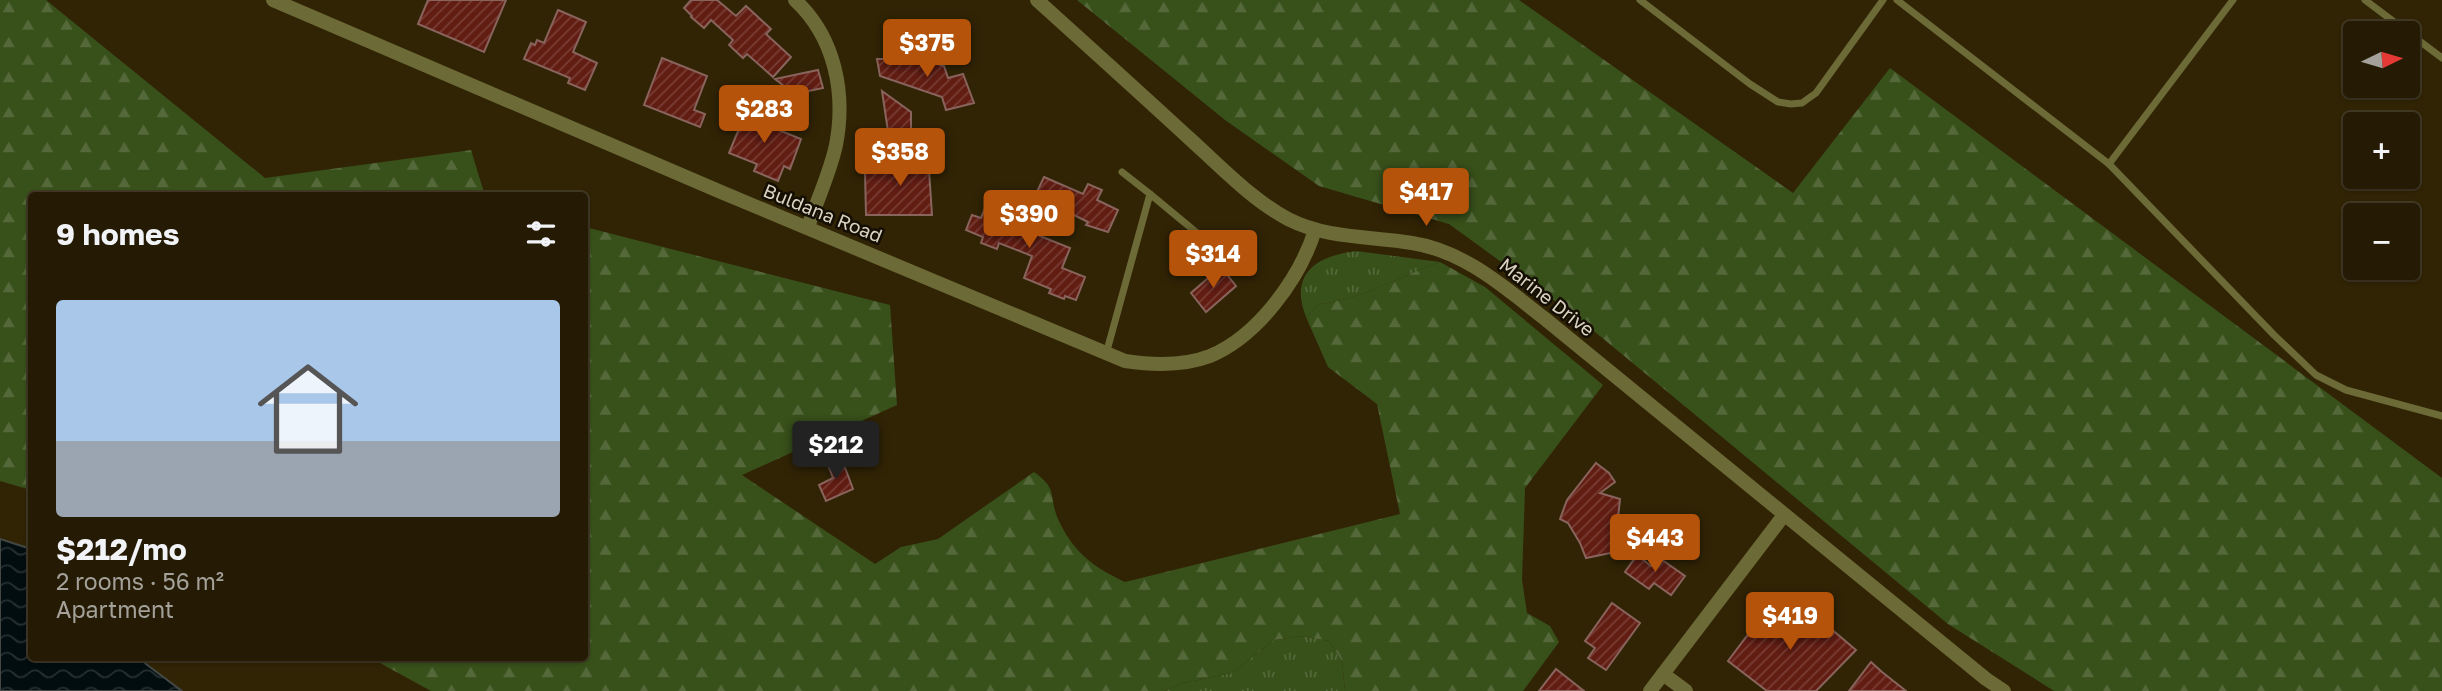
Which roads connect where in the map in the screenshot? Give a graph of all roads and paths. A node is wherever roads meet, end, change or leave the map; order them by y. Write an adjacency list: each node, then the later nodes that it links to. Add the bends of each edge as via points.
1 (273, 0): 13 (street, Buldana Road)
2 (795, 0): 13 (street, via 822,34 837,70 841,104 836,146)
3 (1037, 0): 14 (street, Marine Drive, via 1256,197 1288,219)
4 (1640, 0): 5 (lane, via 1750,84 1778,102 1791,104 1802,103 1816,93)
5 (1883, 0)
6 (1897, 0): 10 (lane)
7 (2233, 0): 10 (lane)
8 (2365, 0): 9 (lane)
9 (2442, 58)
10 (2109, 164): 17 (lane, via 2316,375 2346,390)
11 (1122, 172): 12 (lane)
12 (1150, 194): 15 (lane); 16 (lane)
13 (808, 227): 16 (street, Buldana Road)
14 (1315, 230): 16 (street, Buldana Road, via 1274,304 1232,344 1209,356 1178,363 1147,364); 18 (street, Marine Drive, via 1414,243 1481,270)
15 (1220, 252)
16 (1106, 354)
17 (2442, 416)
18 (1784, 515): 19 (street); 22 (street, Marine Drive)
19 (1663, 674): 20 (street); 21 (street)
20 (1650, 691)
21 (1686, 691)
22 (2004, 691)

